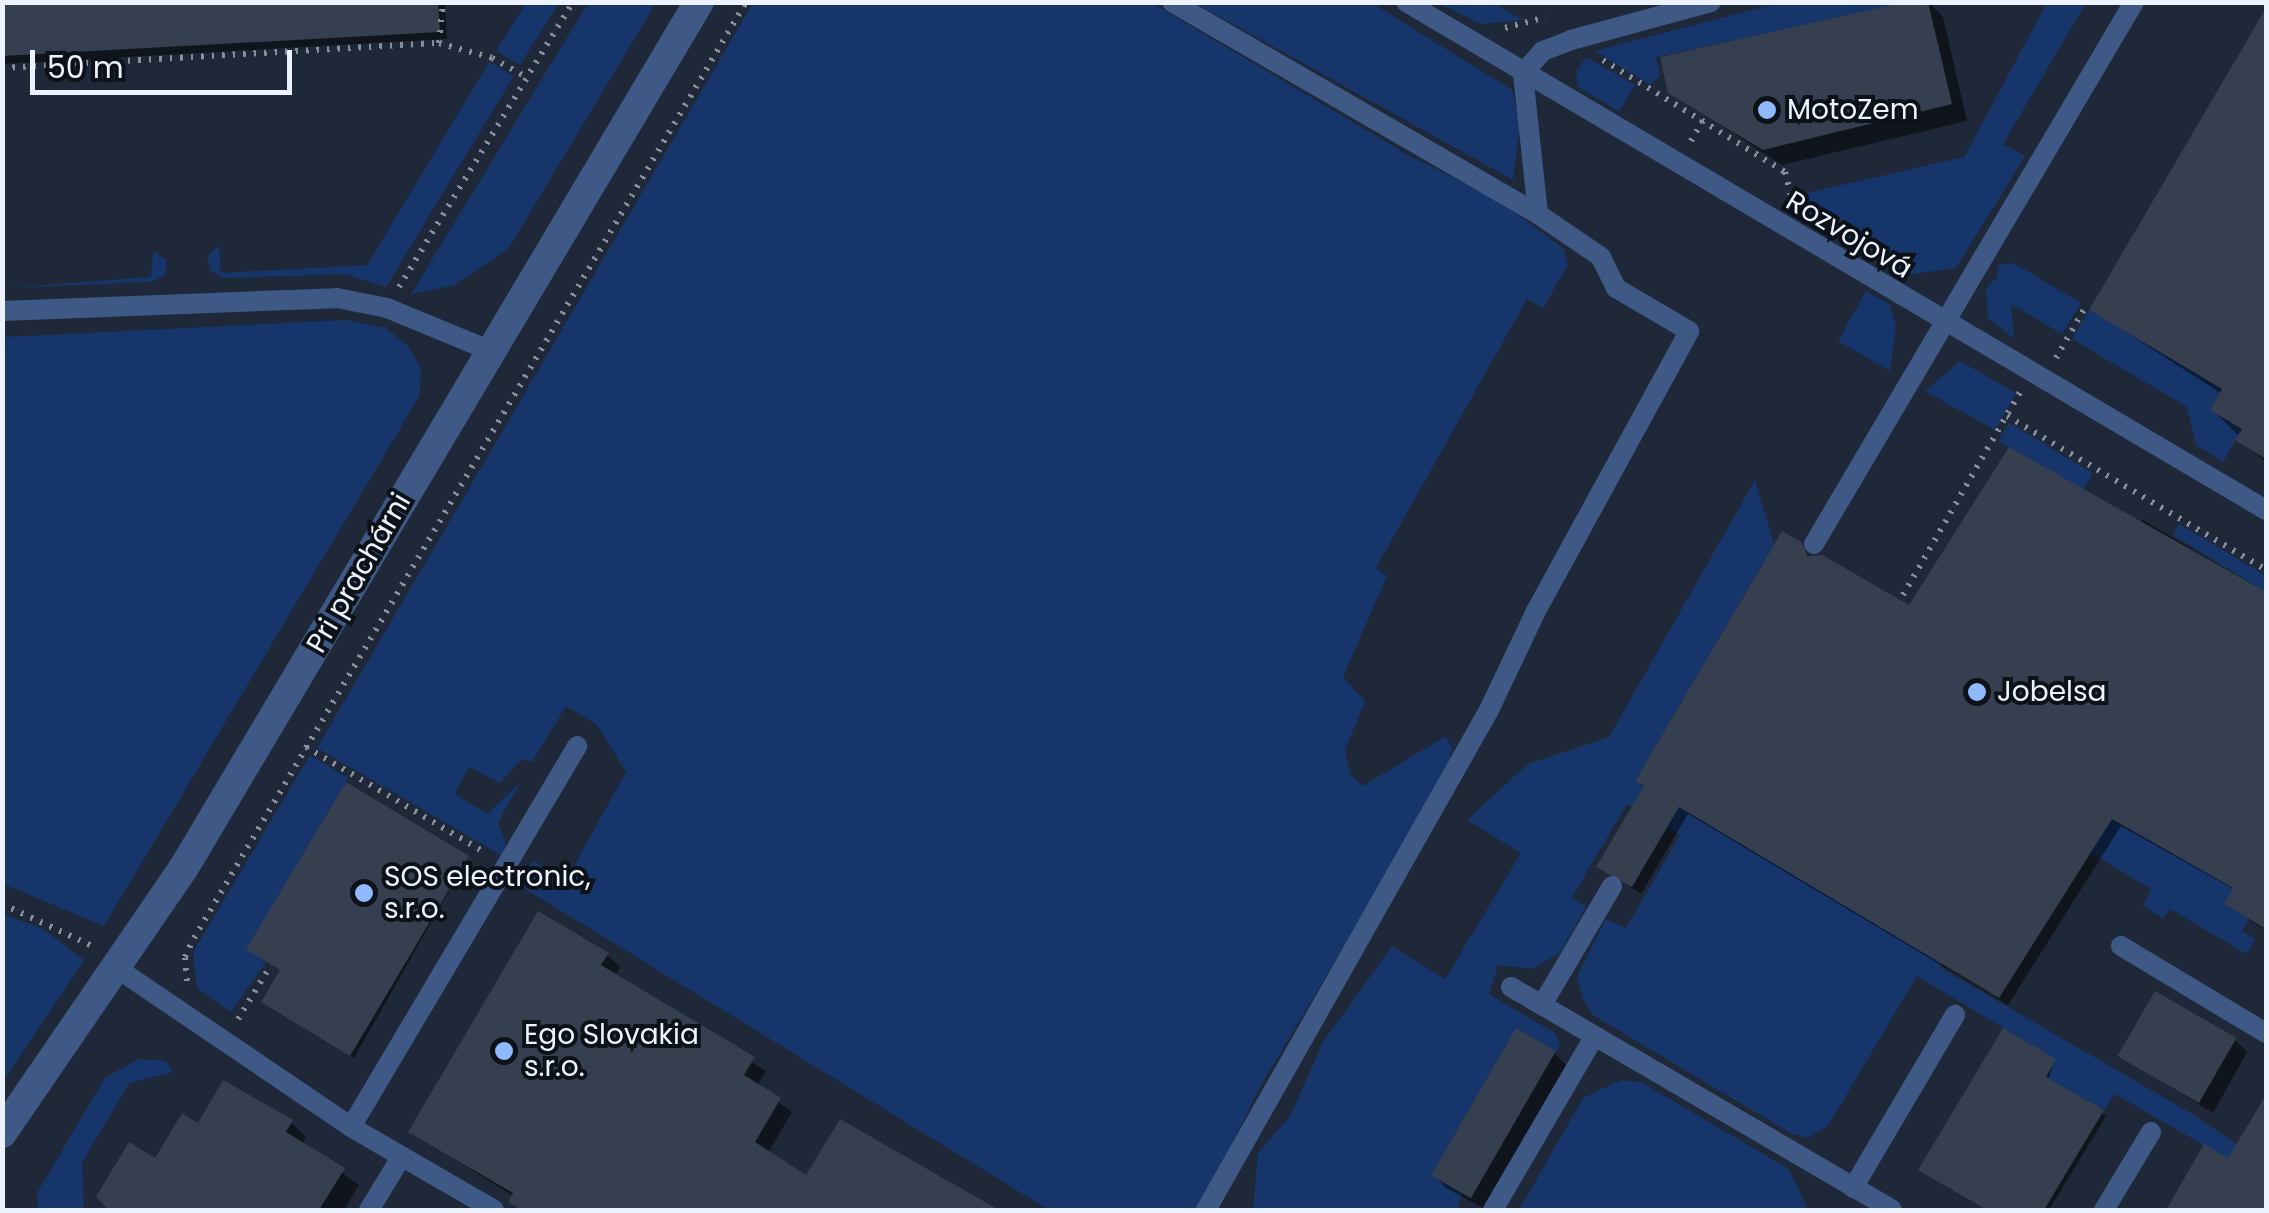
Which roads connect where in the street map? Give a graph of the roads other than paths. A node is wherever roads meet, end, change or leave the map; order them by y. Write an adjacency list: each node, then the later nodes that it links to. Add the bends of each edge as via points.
1 (699, 2): 10 (street, Pri prachárni)
2 (1172, 2): 7 (lane)
3 (1406, 2): 6 (lane, Rozvojová)
4 (1711, 2): 6 (lane, via 1570,40 1543,51)
5 (2134, 2): 9 (lane)
6 (1524, 73): 7 (lane); 9 (lane, Rozvojová)
7 (1538, 214): 30 (lane, via 1601,258 1616,288 1689,331 1489,710)
8 (2, 311): 10 (lane, via 292,296 386,308)
9 (1944, 324): 11 (lane, Rozvojová); 12 (lane)
10 (489, 350): 16 (street, Pri prachárni)
11 (2266, 510)
12 (1814, 544)
13 (577, 746): 22 (lane)
14 (1612, 886): 18 (lane)
15 (2121, 946): 20 (lane)
16 (118, 969): 22 (lane); 24 (street, Pri prachárni)
17 (1511, 987): 18 (lane)
18 (1542, 1005): 21 (lane)
19 (1955, 1015): 26 (lane)
20 (2266, 1033)
21 (1594, 1037): 26 (lane); 31 (lane)
22 (352, 1127): 25 (lane)
23 (2151, 1132): 32 (lane)
24 (2, 1133)
25 (402, 1156): 28 (lane); 29 (lane)
26 (1853, 1188): 27 (lane)
27 (1877, 1207)
28 (369, 1210)
29 (494, 1210)
30 (1206, 1210)
31 (1493, 1210)
32 (2104, 1210)

